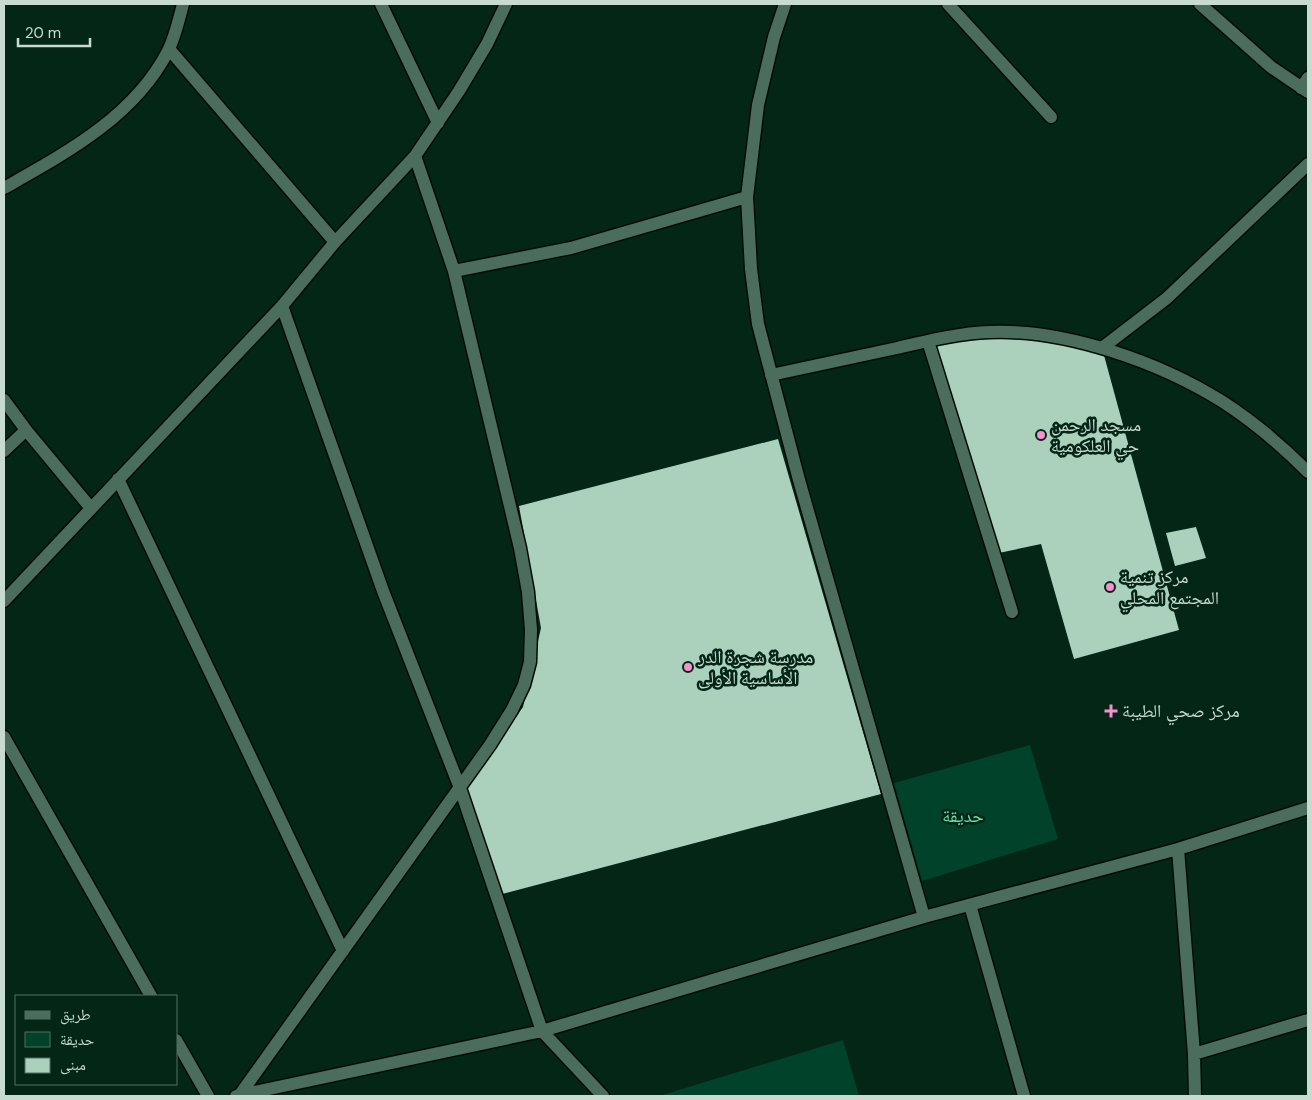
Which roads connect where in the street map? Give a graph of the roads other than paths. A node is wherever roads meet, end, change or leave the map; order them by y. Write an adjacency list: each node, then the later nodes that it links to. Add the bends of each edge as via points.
1 (183, 4): 7 (street)
2 (380, 4): 10 (street)
3 (506, 4): 10 (street, via 487,44)
4 (785, 4): 14 (street, via 758,104)
5 (948, 4): 9 (street)
6 (1200, 4): 8 (street, via 1243,44)
7 (169, 49): 13 (street, via 152,79 110,122); 15 (street)
8 (1306, 86)
9 (1051, 117)
10 (438, 123): 11 (street)
11 (415, 156): 15 (street); 16 (street)
12 (1308, 164): 19 (street, via 1167,298)
13 (4, 188)
14 (747, 197): 16 (street, via 571,248); 20 (street, via 753,296)
15 (335, 242): 17 (street)
16 (454, 271): 30 (street, via 520,548 531,630 530,662 524,686 512,710)
17 (282, 306): 25 (street); 30 (street, via 383,591)
18 (928, 341): 19 (street, via 989,332 1030,333); 20 (street); 28 (street)
19 (1102, 348): 24 (street, via 1178,377 1224,403 1277,442)
20 (771, 375): 34 (street)
21 (4, 400): 22 (street)
22 (26, 430): 23 (street); 26 (street)
23 (4, 451)
24 (1308, 472)
25 (118, 479): 26 (street); 35 (street)
26 (90, 507): 27 (street)
27 (4, 601)
28 (1012, 612)
29 (4, 737): 36 (street)
30 (460, 788): 35 (street); 38 (street)
31 (1308, 808): 32 (street)
32 (1178, 849): 33 (street); 40 (street)
33 (970, 905): 34 (street); 44 (street)
34 (924, 917): 38 (street)
35 (343, 951): 42 (street)
36 (150, 995)
37 (1308, 1020): 40 (street)
38 (542, 1031): 42 (street); 43 (street)
39 (178, 1044): 41 (street)
40 (1194, 1054): 45 (street)
41 (208, 1096)
42 (238, 1096)
43 (603, 1096)
44 (1024, 1096)
45 (1195, 1096)

